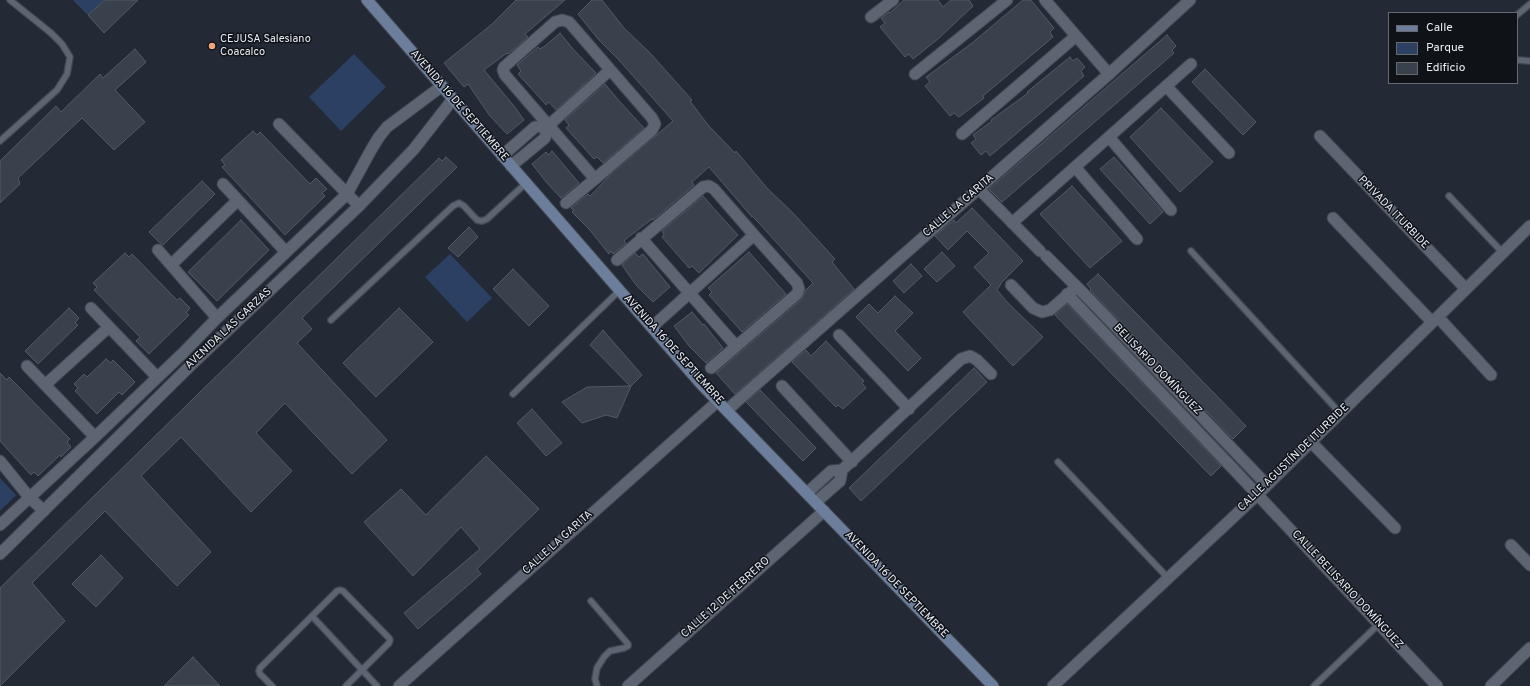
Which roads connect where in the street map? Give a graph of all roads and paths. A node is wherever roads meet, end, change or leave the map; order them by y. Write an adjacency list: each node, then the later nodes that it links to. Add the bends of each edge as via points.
1 (10, 0): 25 (lane, via 51,33 70,57 67,74 57,90)
2 (367, 0): 17 (main road, AVENIDA 16 DE SEPTIEMBRE)
3 (893, 0): 9 (street)
4 (1007, 0): 15 (street)
5 (1045, 0): 10 (street)
6 (1190, 0): 16 (street, CALLE LA GARITA)
7 (1530, 4): 8 (lane)
8 (1518, 14)
9 (871, 18)
10 (1076, 36): 16 (street); 22 (street)
11 (1518, 60): 12 (lane)
12 (1530, 61)
13 (1191, 64): 18 (street)
14 (610, 70): 21 (street); 21 (street, via 568,22 562,20 555,22 504,67 505,75); 30 (street, via 655,124 652,130)
15 (915, 74)
16 (1109, 74): 33 (street, CALLE LA GARITA)
17 (442, 86): 19 (main road, AVENIDA 16 DE SEPTIEMBRE); 34 (street, AVENIDA LAS GARZAS, via 387,127)
18 (1166, 86): 24 (street); 26 (street)
19 (453, 99): 27 (main road, AVENIDA 16 DE SEPTIEMBRE); 38 (street, AVENIDA LAS GARZAS, via 414,149)
20 (279, 124): 34 (street)
21 (548, 126): 27 (street, via 535,127); 28 (street, via 545,138); 30 (street)
22 (962, 134)
23 (1320, 136): 54 (street, PRIVADA ITURBIDE)
24 (1109, 137): 29 (street); 39 (street)
25 (0, 141)
26 (1229, 153)
27 (502, 156): 28 (main road, AVENIDA 16 DE SEPTIEMBRE)
28 (512, 166): 31 (main road, AVENIDA 16 DE SEPTIEMBRE)
29 (1076, 167): 41 (street); 45 (street)
30 (595, 179): 37 (street)
31 (526, 183): 55 (main road, AVENIDA 16 DE SEPTIEMBRE); 60 (lane, via 482,221 477,220 459,203 453,206)
32 (223, 184): 36 (street)
33 (979, 189): 41 (street, BELISARIO DOMÍNGUEZ); 78 (street, CALLE LA GARITA)
34 (347, 194): 38 (street); 48 (street, AVENIDA LAS GARZAS)
35 (1449, 196): 49 (lane)
36 (238, 200): 48 (street); 51 (street)
37 (566, 203)
38 (359, 206): 67 (street, AVENIDA LAS GARZAS)
39 (1171, 210)
40 (1333, 218): 61 (street)
41 (1012, 223): 53 (street, BELISARIO DOMÍNGUEZ)
42 (1530, 226): 49 (street, CALLE AGUSTÍN DE ITURBIDE)
43 (754, 235): 44 (street, via 714,188 709,186 703,187); 56 (street); 65 (street, via 797,283 799,289 797,294)
44 (641, 238): 50 (street); 56 (street)
45 (1137, 239)
46 (158, 250): 51 (street)
47 (1191, 251): 79 (lane)
48 (286, 252): 59 (street, AVENIDA LAS GARZAS)
49 (1504, 252): 54 (street, CALLE AGUSTÍN DE ITURBIDE)
50 (617, 260)
51 (171, 265): 59 (street)
52 (1011, 286): 57 (street, via 1034,308 1042,312 1050,310)
53 (1077, 286): 57 (street); 86 (street, BELISARIO DOMÍNGUEZ)
54 (1466, 289): 61 (street, CALLE AGUSTÍN DE ITURBIDE)
55 (620, 290): 63 (main road, AVENIDA 16 DE SEPTIEMBRE); 75 (lane)
56 (689, 294): 63 (street); 65 (street)
57 (1067, 294): 88 (street, BELISARIO DOMÍNGUEZ)
58 (91, 308): 62 (street)
59 (217, 318): 66 (street, AVENIDA LAS GARZAS)
60 (331, 320)
61 (1435, 320): 71 (street); 79 (street, CALLE AGUSTÍN DE ITURBIDE)
62 (109, 327): 72 (street); 73 (street)
63 (652, 327): 76 (main road, AVENIDA 16 DE SEPTIEMBRE)
64 (839, 335): 77 (street)
65 (736, 346): 69 (street)
66 (182, 354): 67 (street); 72 (street, AVENIDA LAS GARZAS)
67 (192, 364): 91 (street, AVENIDA LAS GARZAS)
68 (28, 366): 73 (street)
69 (711, 368)
70 (991, 374): 77 (street, via 970,356 961,359)
71 (1491, 375)
72 (157, 377): 80 (street, AVENIDA LAS GARZAS)
73 (45, 385): 80 (street)
74 (782, 386): 83 (street)
75 (513, 394)
76 (718, 401): 78 (main road, AVENIDA 16 DE SEPTIEMBRE); 107 (street, CALLE LA GARITA)
77 (909, 409): 83 (street)
78 (727, 410): 87 (main road, AVENIDA 16 DE SEPTIEMBRE)
79 (1340, 413): 81 (street, CALLE AGUSTÍN DE ITURBIDE)
80 (95, 437): 89 (street, AVENIDA LAS GARZAS)
81 (1312, 442): 86 (street, CALLE AGUSTÍN DE ITURBIDE); 94 (street)
82 (0, 461): 89 (street)
83 (852, 462): 85 (street)
84 (1058, 462): 98 (lane)
85 (842, 470): 87 (street, via 831,471); 90 (street, via 840,481)
86 (1267, 485): 88 (street, CALLE AGUSTÍN DE ITURBIDE)
87 (807, 493): 90 (main road, AVENIDA 16 DE SEPTIEMBRE)
88 (1258, 494): 98 (street, CALLE AGUSTÍN DE ITURBIDE); 101 (street, CALLE BELISARIO DOMÍNGUEZ)
89 (29, 497): 91 (street); 93 (street, AVENIDA LAS GARZAS)
90 (816, 502): 92 (main road, AVENIDA 16 DE SEPTIEMBRE)
91 (44, 511): 96 (street, AVENIDA LAS GARZAS)
92 (824, 511): 109 (street, CALLE 12 DE FEBRERO); 110 (main road, AVENIDA 16 DE SEPTIEMBRE)
93 (0, 526)
94 (1395, 528)
95 (1511, 545): 97 (street)
96 (0, 554)
97 (1530, 565)
98 (1169, 579): 111 (street, CALLE AGUSTÍN DE ITURBIDE)
99 (591, 601): 108 (lane, via 628,644 604,657 597,668)
100 (312, 616): 103 (lane); 103 (lane, via 340,590 389,638 390,643); 104 (lane, via 260,668 260,674)
101 (1379, 624): 112 (lane); 113 (street, CALLE BELISARIO DOMÍNGUEZ)
102 (1530, 648): 114 (street)
103 (362, 670): 105 (lane); 106 (lane)
104 (272, 686)
105 (346, 686)
106 (377, 686)
107 (399, 686)
108 (597, 686)
109 (628, 686)
110 (993, 686)
111 (1053, 686)
112 (1314, 686)
113 (1437, 686)
114 (1491, 686)

